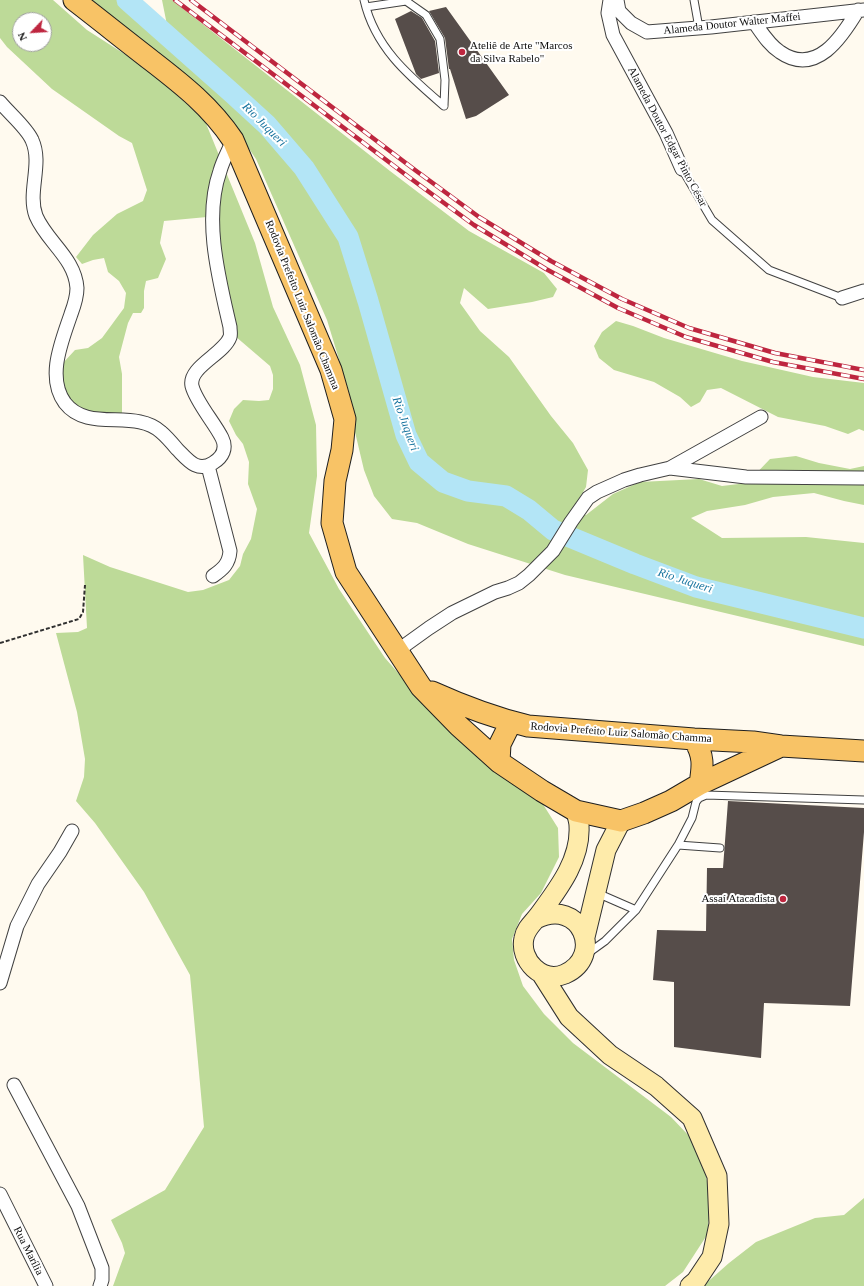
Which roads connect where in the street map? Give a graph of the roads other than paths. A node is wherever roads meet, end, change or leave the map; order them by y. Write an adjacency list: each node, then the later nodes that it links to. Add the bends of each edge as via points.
1 (74, 0): 10 (main road, Rodovia Prefeito Luiz Salomão Chamma, via 189,91 223,124)
2 (610, 0): 11 (street, Alameda Doutor Edgar Pinto César, via 608,13 613,35 666,133)
3 (617, 0): 8 (street, Alameda Doutor Walter Maffei, via 619,11 631,23 647,32)
4 (694, 0): 8 (lane)
5 (365, 4): 5 (lane, via 372,25 386,50 398,65 444,106 445,80 440,39 426,15 406,1)
6 (861, 10): 7 (street, Alameda Doutor Walter Maffei); 7 (street, via 835,44 810,60 801,61 780,52)
7 (754, 22): 8 (street, Alameda Doutor Walter Maffei)
8 (699, 28)
9 (0, 102): 15 (street, via 31,138 36,156 33,201 36,216 44,231 68,261 75,276 75,302 56,366 56,380 66,404 78,414 89,417 150,424 190,462)
10 (233, 140): 15 (street, via 220,171 213,207 215,255 230,334 221,349 194,375 192,383 223,441 222,455); 19 (main road, Rodovia Prefeito Luiz Salomão Chamma, via 339,394 345,419 335,481 332,523 346,572)
11 (682, 169): 13 (lane, Alameda Doutor Edgar Pinto César, via 712,220 769,270)
12 (864, 291): 13 (street, Alameda Doutor Edgar Pinto César)
13 (842, 298)
14 (761, 418): 16 (street)
15 (208, 466): 18 (street, via 230,551 227,564)
16 (670, 468): 17 (street, via 746,477); 19 (street, via 629,478 588,498 553,551 529,575 519,583 452,613)
17 (864, 478)
18 (213, 576)
19 (397, 651): 20 (main road, Rodovia Prefeito Luiz Salomão Chamma)
20 (421, 687): 21 (main road, Rodovia Prefeito Luiz Salomão Chamma); 25 (main road, Rodovia Prefeito Luiz Salomão Chamma)
21 (511, 722): 22 (main road, Rodovia Prefeito Luiz Salomão Chamma, via 528,726); 25 (main road, via 500,744)
22 (694, 739): 23 (main road, Rodovia Prefeito Luiz Salomão Chamma); 26 (main road, via 702,757)
23 (780, 746): 24 (main road, Rodovia Prefeito Luiz Salomão Chamma); 26 (main road, Rodovia Prefeito Luiz Salomão Chamma)
24 (864, 751)
25 (499, 762): 28 (main road, Rodovia Prefeito Luiz Salomão Chamma)
26 (700, 784): 29 (main road, Rodovia Prefeito Luiz Salomão Chamma, via 671,801)
27 (864, 800): 31 (lane, via 706,795 696,802 692,818)
28 (576, 811): 29 (main road, Rodovia Prefeito Luiz Salomão Chamma); 35 (main road, via 579,841 574,861)
29 (621, 821): 33 (main road, via 606,850)
30 (72, 831): 39 (street, via 38,884 21,919)
31 (678, 845): 32 (lane); 34 (lane)
32 (720, 848)
33 (596, 893): 34 (lane); 36 (main road)
34 (636, 910): 37 (lane, via 605,941)
35 (536, 919): 36 (main road, via 545,914 565,915 581,928); 38 (main road, via 524,936 523,947 532,967)
36 (584, 937): 37 (main road, via 586,947)
37 (583, 956): 38 (main road, via 571,971 551,976)
38 (541, 973): 44 (main road, via 569,1017 610,1055 656,1086 692,1118 717,1176 719,1224 712,1257 696,1282)
39 (0, 983)
40 (14, 1085): 43 (street, via 78,1206 102,1268)
41 (0, 1194): 42 (street, Rua Marília)
42 (46, 1286)
43 (100, 1286)
44 (690, 1286)

